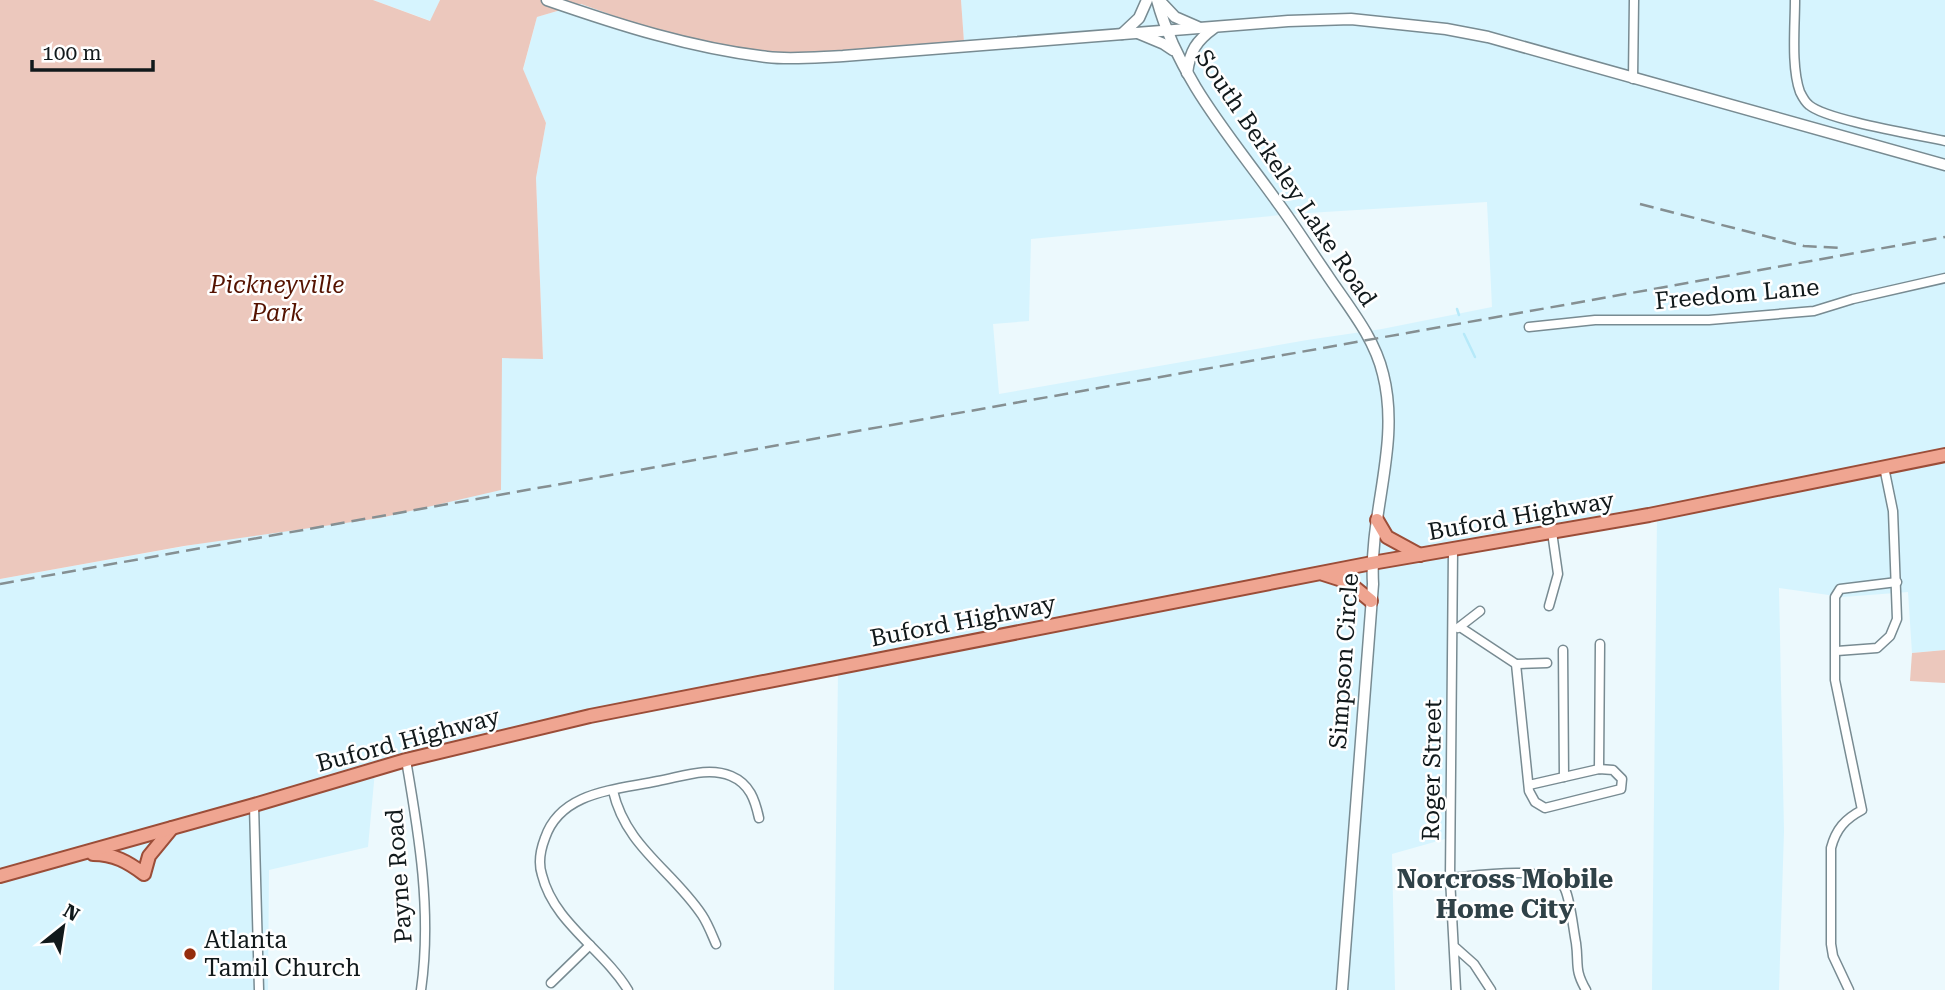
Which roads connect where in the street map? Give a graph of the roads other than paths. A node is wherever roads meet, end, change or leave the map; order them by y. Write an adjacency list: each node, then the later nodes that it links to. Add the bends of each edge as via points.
1 (547, 0): 10 (street, via 650,33 777,57)
2 (1147, 0): 10 (street, via 1139,18)
3 (1158, 0): 7 (street, via 1175,17); 8 (street, South Berkeley Lake Road)
4 (1634, 0): 13 (street)
5 (1795, 0): 14 (street, via 1796,78 1809,105 1845,119)
6 (1214, 28): 7 (street); 12 (street, via 1196,43); 13 (street, via 1351,19 1407,24 1488,37)
7 (1202, 29): 8 (street)
8 (1166, 30): 9 (street); 11 (street, South Berkeley Lake Road)
9 (1136, 33): 10 (street); 11 (street)
10 (1122, 34)
11 (1175, 52): 12 (street, South Berkeley Lake Road)
12 (1186, 73): 18 (street, South Berkeley Lake Road)
13 (1633, 79): 15 (street)
14 (1945, 141)
15 (1945, 165)
16 (1945, 278): 17 (street, Freedom Lane, via 1814,311)
17 (1529, 327)
18 (1369, 339): 21 (street, Simpson Circle, via 1389,397 1388,445)
19 (1945, 455): 20 (main road, Buford Highway)
20 (1884, 467): 22 (main road, Buford Highway); 27 (street, via 1894,511)
21 (1377, 520): 24 (main road, via 1387,537); 25 (street, Simpson Circle)
22 (1552, 533): 23 (main road, Buford Highway); 29 (street, via 1558,574)
23 (1453, 550): 24 (main road, Buford Highway); 31 (street, Roger Street)
24 (1421, 555): 25 (main road, Buford Highway)
25 (1372, 563): 26 (main road, Buford Highway); 28 (street, Simpson Circle)
26 (1320, 573): 28 (main road, via 1348,582); 37 (main road, Buford Highway, via 590,716)
27 (1897, 582): 34 (street, via 1897,619 1890,636 1877,648); 34 (street, via 1840,589 1835,597)
28 (1371, 601): 55 (street, Simpson Circle)
29 (1549, 606)
30 (1480, 611): 31 (street)
31 (1456, 629): 36 (street); 47 (street, Roger Street)
32 (1600, 644): 38 (street)
33 (1563, 650): 39 (street)
34 (1837, 651): 59 (street, via 1835,680 1862,810 1842,823 1830,848 1831,944)
35 (1547, 663): 36 (street)
36 (1516, 664): 40 (street)
37 (406, 760): 42 (main road, Buford Highway); 53 (street, Payne Road, via 420,841 425,912)
38 (1599, 769): 39 (street); 40 (street, via 1620,775 1621,789 1545,808 1535,802)
39 (1564, 777): 40 (street)
40 (1528, 785)
41 (613, 791): 43 (street, via 708,771 723,773 750,789); 48 (street, via 630,833 702,914); 49 (street, via 583,797 564,810 549,828 539,863 559,912)
42 (254, 805): 44 (main road, Buford Highway); 52 (street)
43 (759, 818)
44 (173, 828): 45 (main road, Buford Highway); 45 (main road, via 149,856 144,874 125,860)
45 (79, 854): 46 (main road, Buford Highway)
46 (0, 876)
47 (1450, 878): 50 (street, Roger Street); 58 (street, via 1528,873 1556,878 1565,889 1576,973)
48 (716, 944)
49 (590, 945): 51 (street); 54 (street)
50 (1456, 948): 56 (street, Roger Street); 57 (street, via 1474,964)
51 (551, 984)
52 (259, 990)
53 (421, 990)
54 (628, 990)
55 (1342, 990)
56 (1456, 990)
57 (1491, 990)
58 (1586, 990)
59 (1849, 990)

